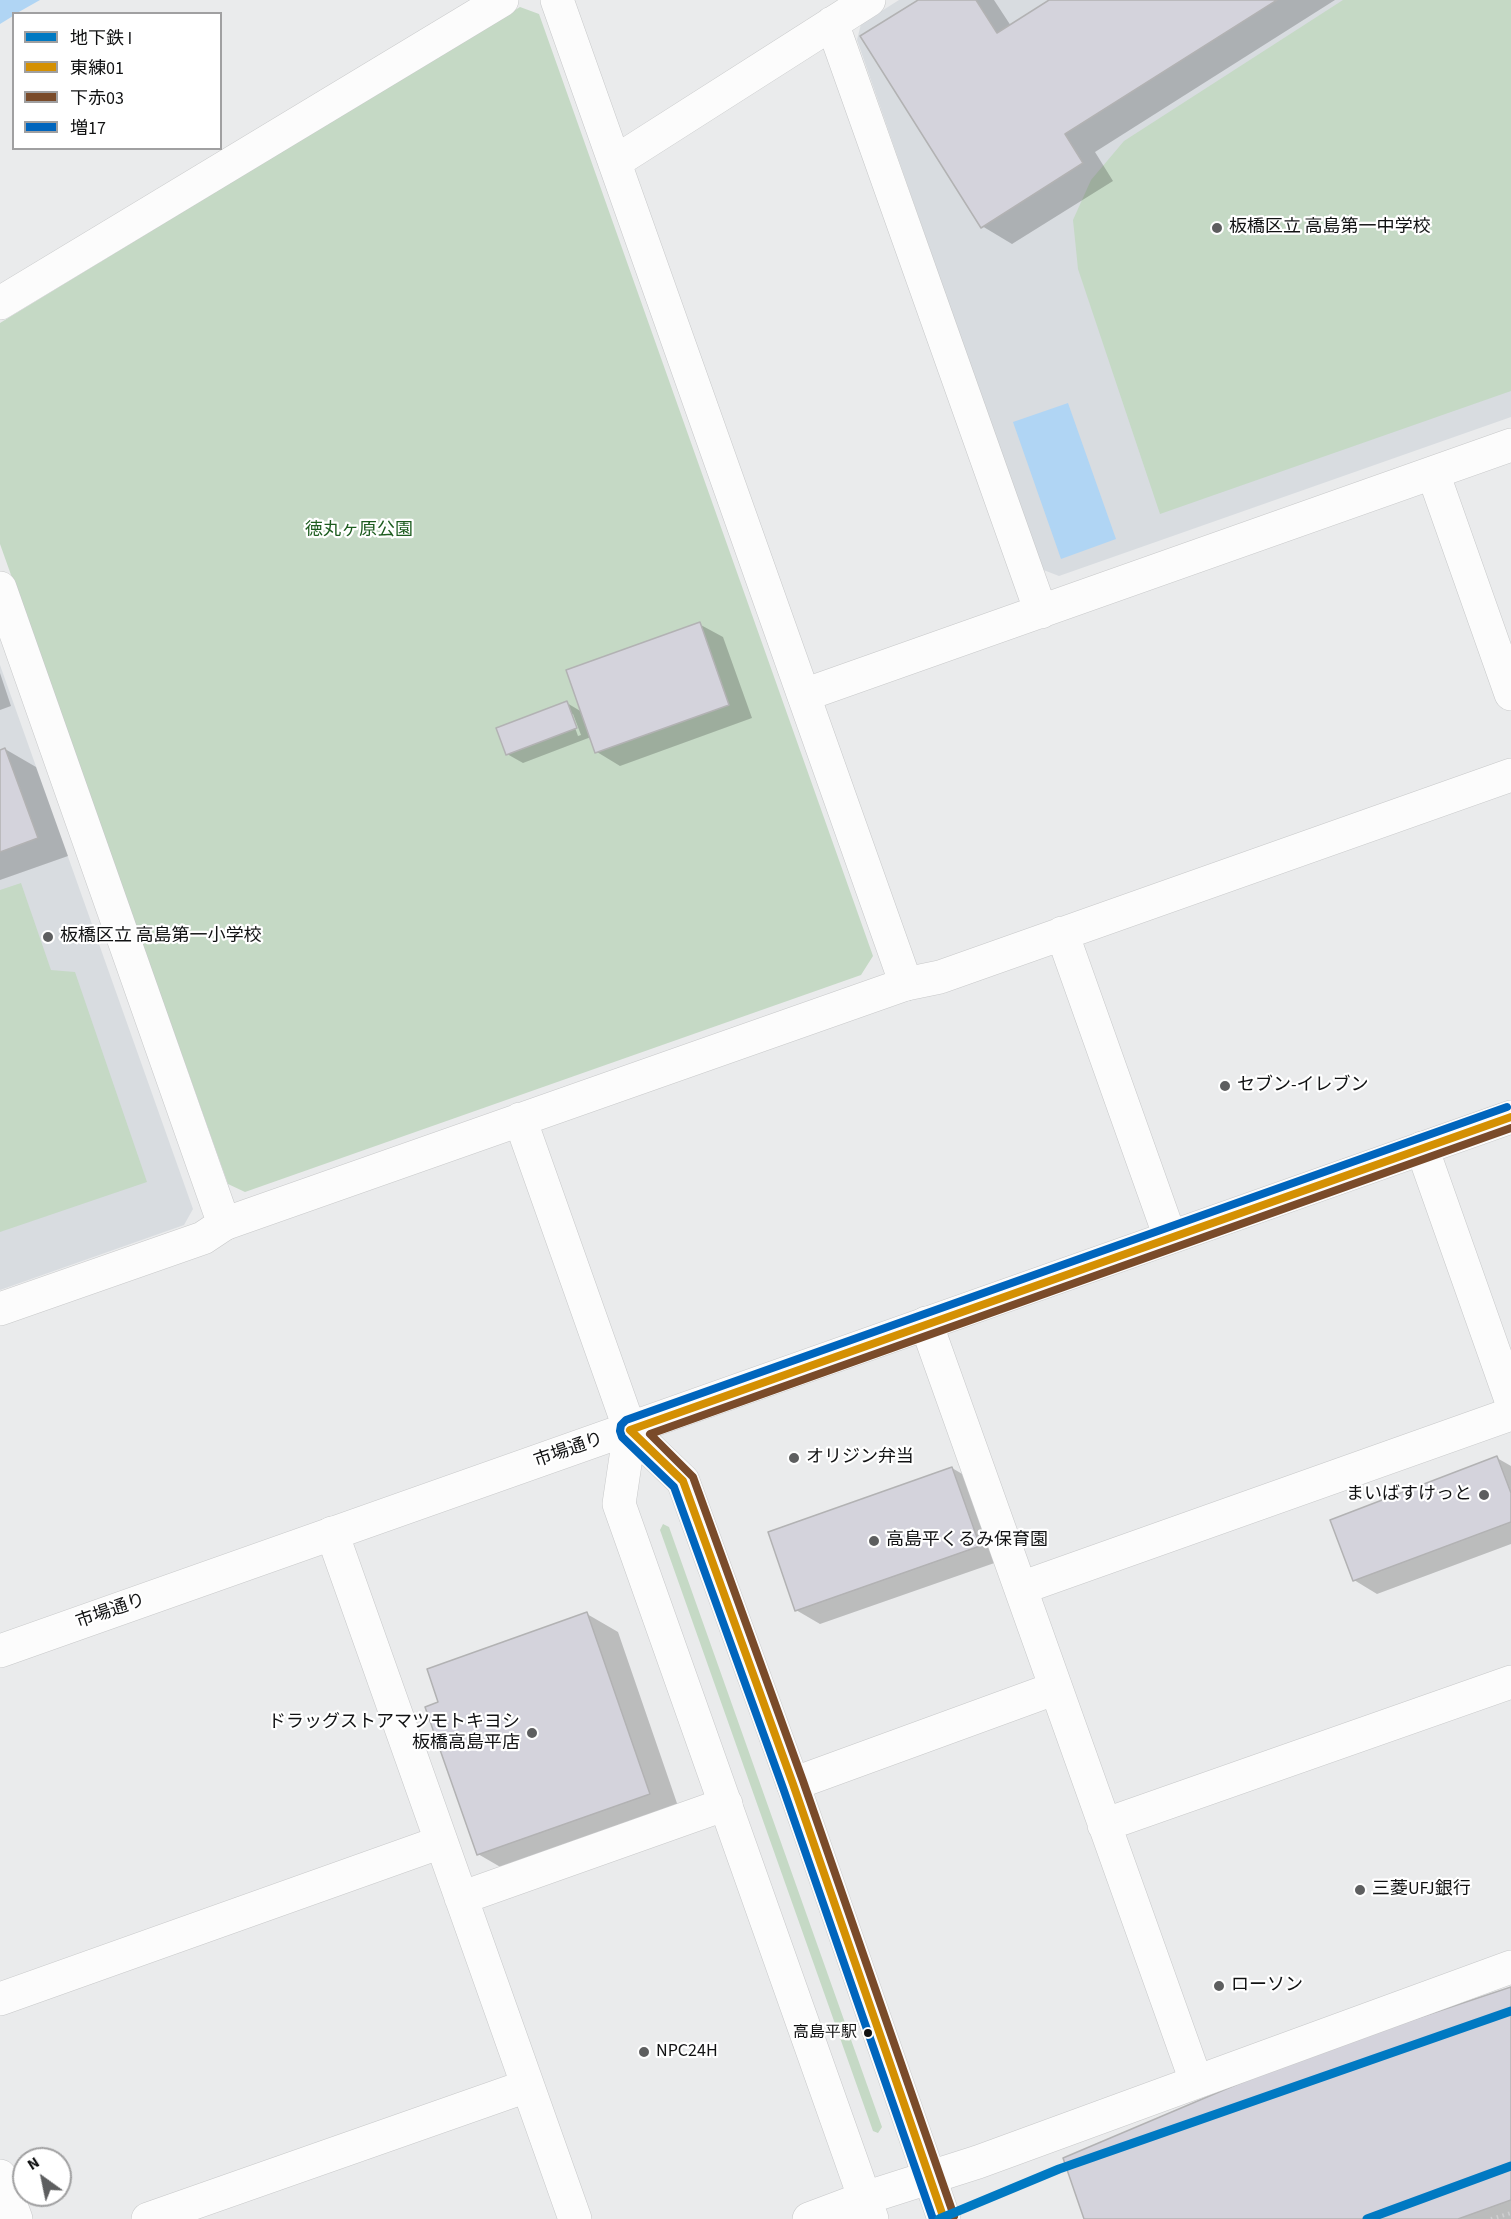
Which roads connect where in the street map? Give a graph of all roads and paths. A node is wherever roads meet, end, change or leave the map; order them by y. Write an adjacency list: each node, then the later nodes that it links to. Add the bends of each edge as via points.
1 (502, 0): 6 (street)
2 (557, 0): 5 (street)
3 (868, 0): 4 (street)
4 (832, 23): 5 (street); 10 (street)
5 (615, 162): 12 (street)
6 (0, 303)
7 (1511, 445): 8 (street)
8 (1432, 473): 10 (street); 11 (street)
9 (0, 588): 19 (street)
10 (1041, 612): 12 (street)
11 (1511, 694)
12 (804, 695): 15 (street)
13 (1511, 775): 14 (street)
14 (1062, 933): 15 (street, via 940,977); 20 (street)
15 (906, 984): 17 (street)
16 (1511, 1117): 18 (street, 市場通り)
17 (520, 1119): 19 (street); 25 (street)
18 (1422, 1148): 20 (street, 市場通り); 23 (street)
19 (224, 1224): 21 (street, via 203,1238)
20 (1170, 1237): 22 (street, 市場通り)
21 (0, 1309)
22 (927, 1323): 25 (street, 市場通り); 27 (street)
23 (1511, 1400)
24 (1511, 1414): 27 (street)
25 (630, 1430): 26 (street, 市場通り); 31 (street, via 683,1480); 32 (street, via 619,1504)
26 (332, 1533): 28 (street, 市場通り); 34 (street)
27 (1021, 1588): 30 (street)
28 (0, 1651)
29 (1511, 1682): 33 (street)
30 (1056, 1688): 31 (street); 33 (street)
31 (792, 1784): 41 (street)
32 (726, 1804): 35 (street); 42 (street)
33 (1104, 1825): 38 (street)
34 (441, 1842): 35 (street); 37 (street)
35 (461, 1898): 39 (street)
36 (1511, 1967): 38 (street)
37 (0, 1999)
38 (1196, 2082): 41 (street)
39 (527, 2086): 45 (street); 46 (street)
40 (0, 2175): 44 (street)
41 (931, 2177): 42 (street); 48 (street)
42 (869, 2209): 47 (street)
43 (1511, 2213): 49 (path)
44 (16, 2219)
45 (148, 2219)
46 (575, 2219)
47 (809, 2219)
48 (944, 2219)
49 (1491, 2219)

